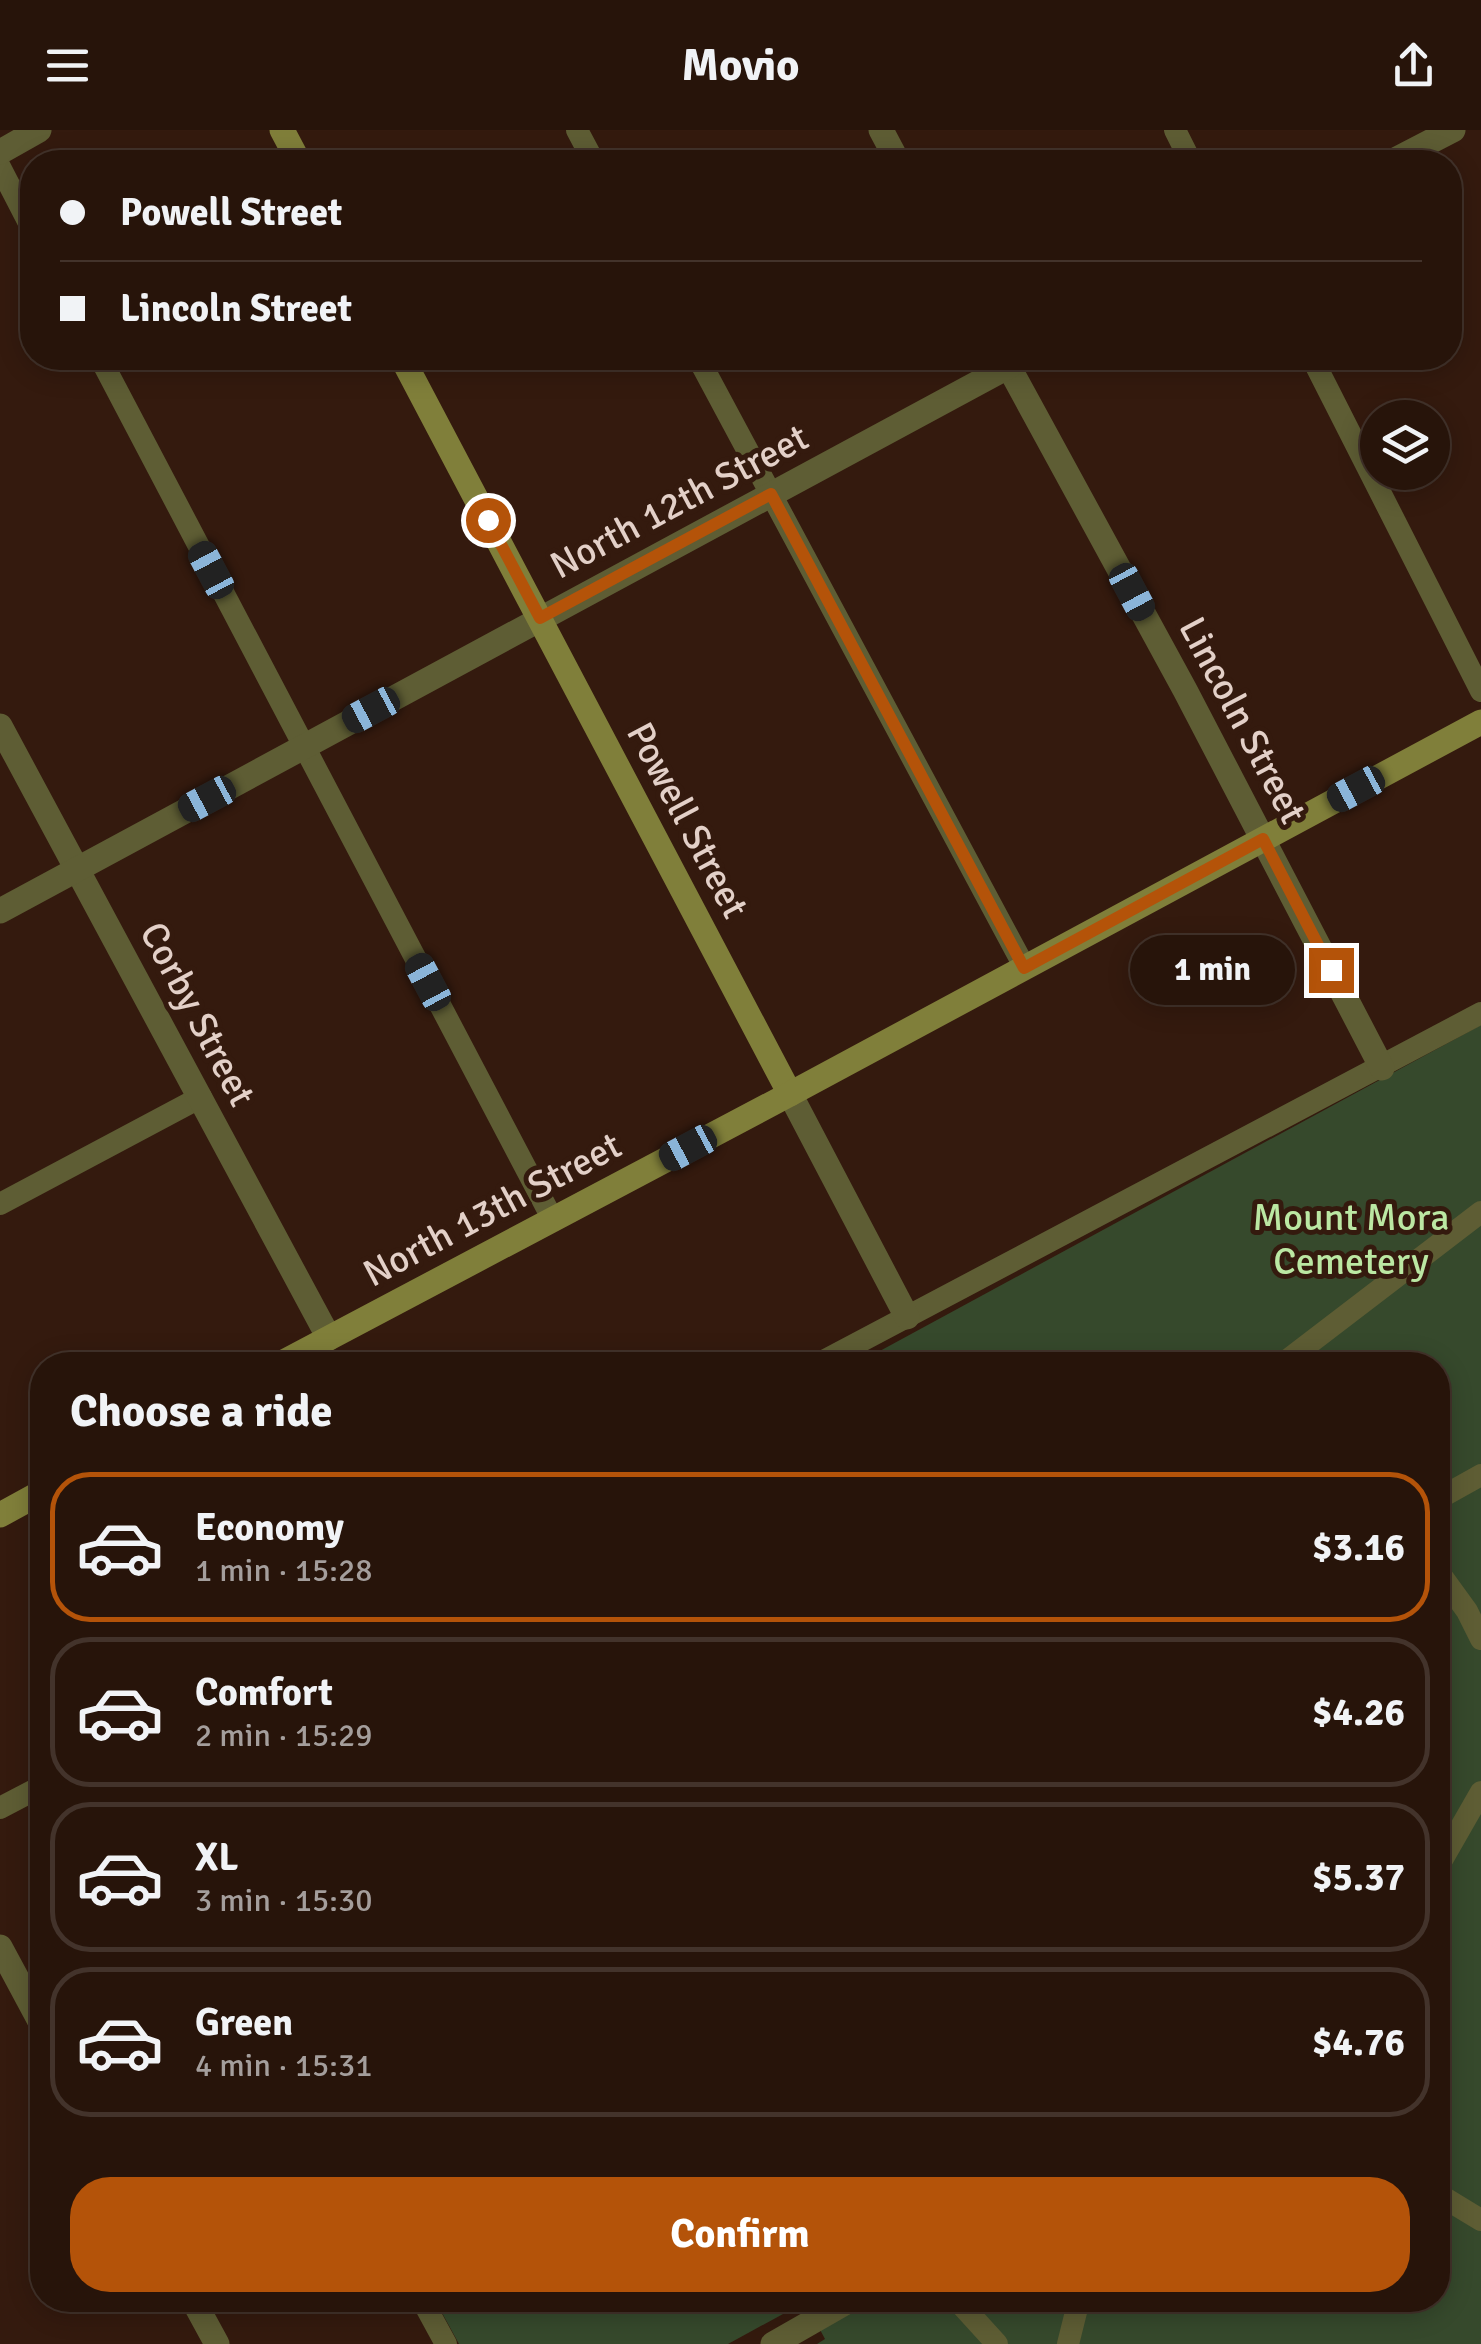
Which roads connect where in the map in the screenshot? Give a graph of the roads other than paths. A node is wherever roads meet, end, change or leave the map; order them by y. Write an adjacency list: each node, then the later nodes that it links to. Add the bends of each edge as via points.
1 (40, 130): 4 (street)
2 (1453, 130): 3 (street)
3 (1414, 150)
4 (0, 152)
5 (0, 167): 6 (lane)
6 (20, 206)
7 (106, 370): 18 (lane)
8 (408, 370): 14 (street, Powell Street)
9 (704, 370): 13 (lane)
10 (994, 370): 13 (street, North 12th Street)
11 (1017, 370): 19 (street, Lincoln Street)
12 (1318, 370): 15 (lane)
13 (771, 494): 14 (street, North 12th Street); 22 (lane)
14 (540, 618): 18 (street, North 12th Street); 25 (street, Powell Street)
15 (1481, 691)
16 (1481, 722): 19 (street, North 13th Street)
17 (0, 726): 20 (street, Corby Street)
18 (304, 746): 20 (street, North 12th Street); 29 (lane)
19 (1263, 839): 22 (street, North 13th Street); 24 (street, Lincoln Street)
20 (78, 869): 21 (street, North 12th Street); 26 (street, Corby Street)
21 (0, 911)
22 (1024, 968): 25 (street, North 13th Street)
23 (1481, 1013): 24 (lane)
24 (1382, 1068): 30 (lane)
25 (790, 1094): 29 (street, North 13th Street); 30 (street, Powell Street)
26 (201, 1097): 27 (lane); 31 (street, Corby Street)
27 (0, 1204)
28 (1481, 1212): 34 (lane)
29 (552, 1218): 31 (street, North 13th Street)
30 (906, 1318): 33 (lane)
31 (329, 1338): 32 (street, North 13th Street)
32 (303, 1352)
33 (841, 1352)
34 (1298, 1352)
35 (1481, 1474): 36 (lane)
36 (1450, 1492)
37 (30, 1499): 38 (street)
38 (0, 1515)
39 (1450, 1588): 40 (lane)
40 (1481, 1638)
41 (30, 1792): 43 (lane)
42 (1481, 1792): 44 (lane)
43 (0, 1808)
44 (1475, 1825): 45 (lane)
45 (1450, 1853)
46 (0, 1947): 47 (street)
47 (30, 2002)
48 (1450, 2201): 49 (lane)
49 (1481, 2220)
50 (199, 2312): 55 (street)
51 (429, 2312): 56 (lane)
52 (829, 2312): 57 (street)
53 (968, 2312): 58 (lane)
54 (1076, 2312): 59 (lane)
55 (216, 2344)
56 (446, 2344)
57 (773, 2344)
58 (997, 2344)
59 (1068, 2344)

